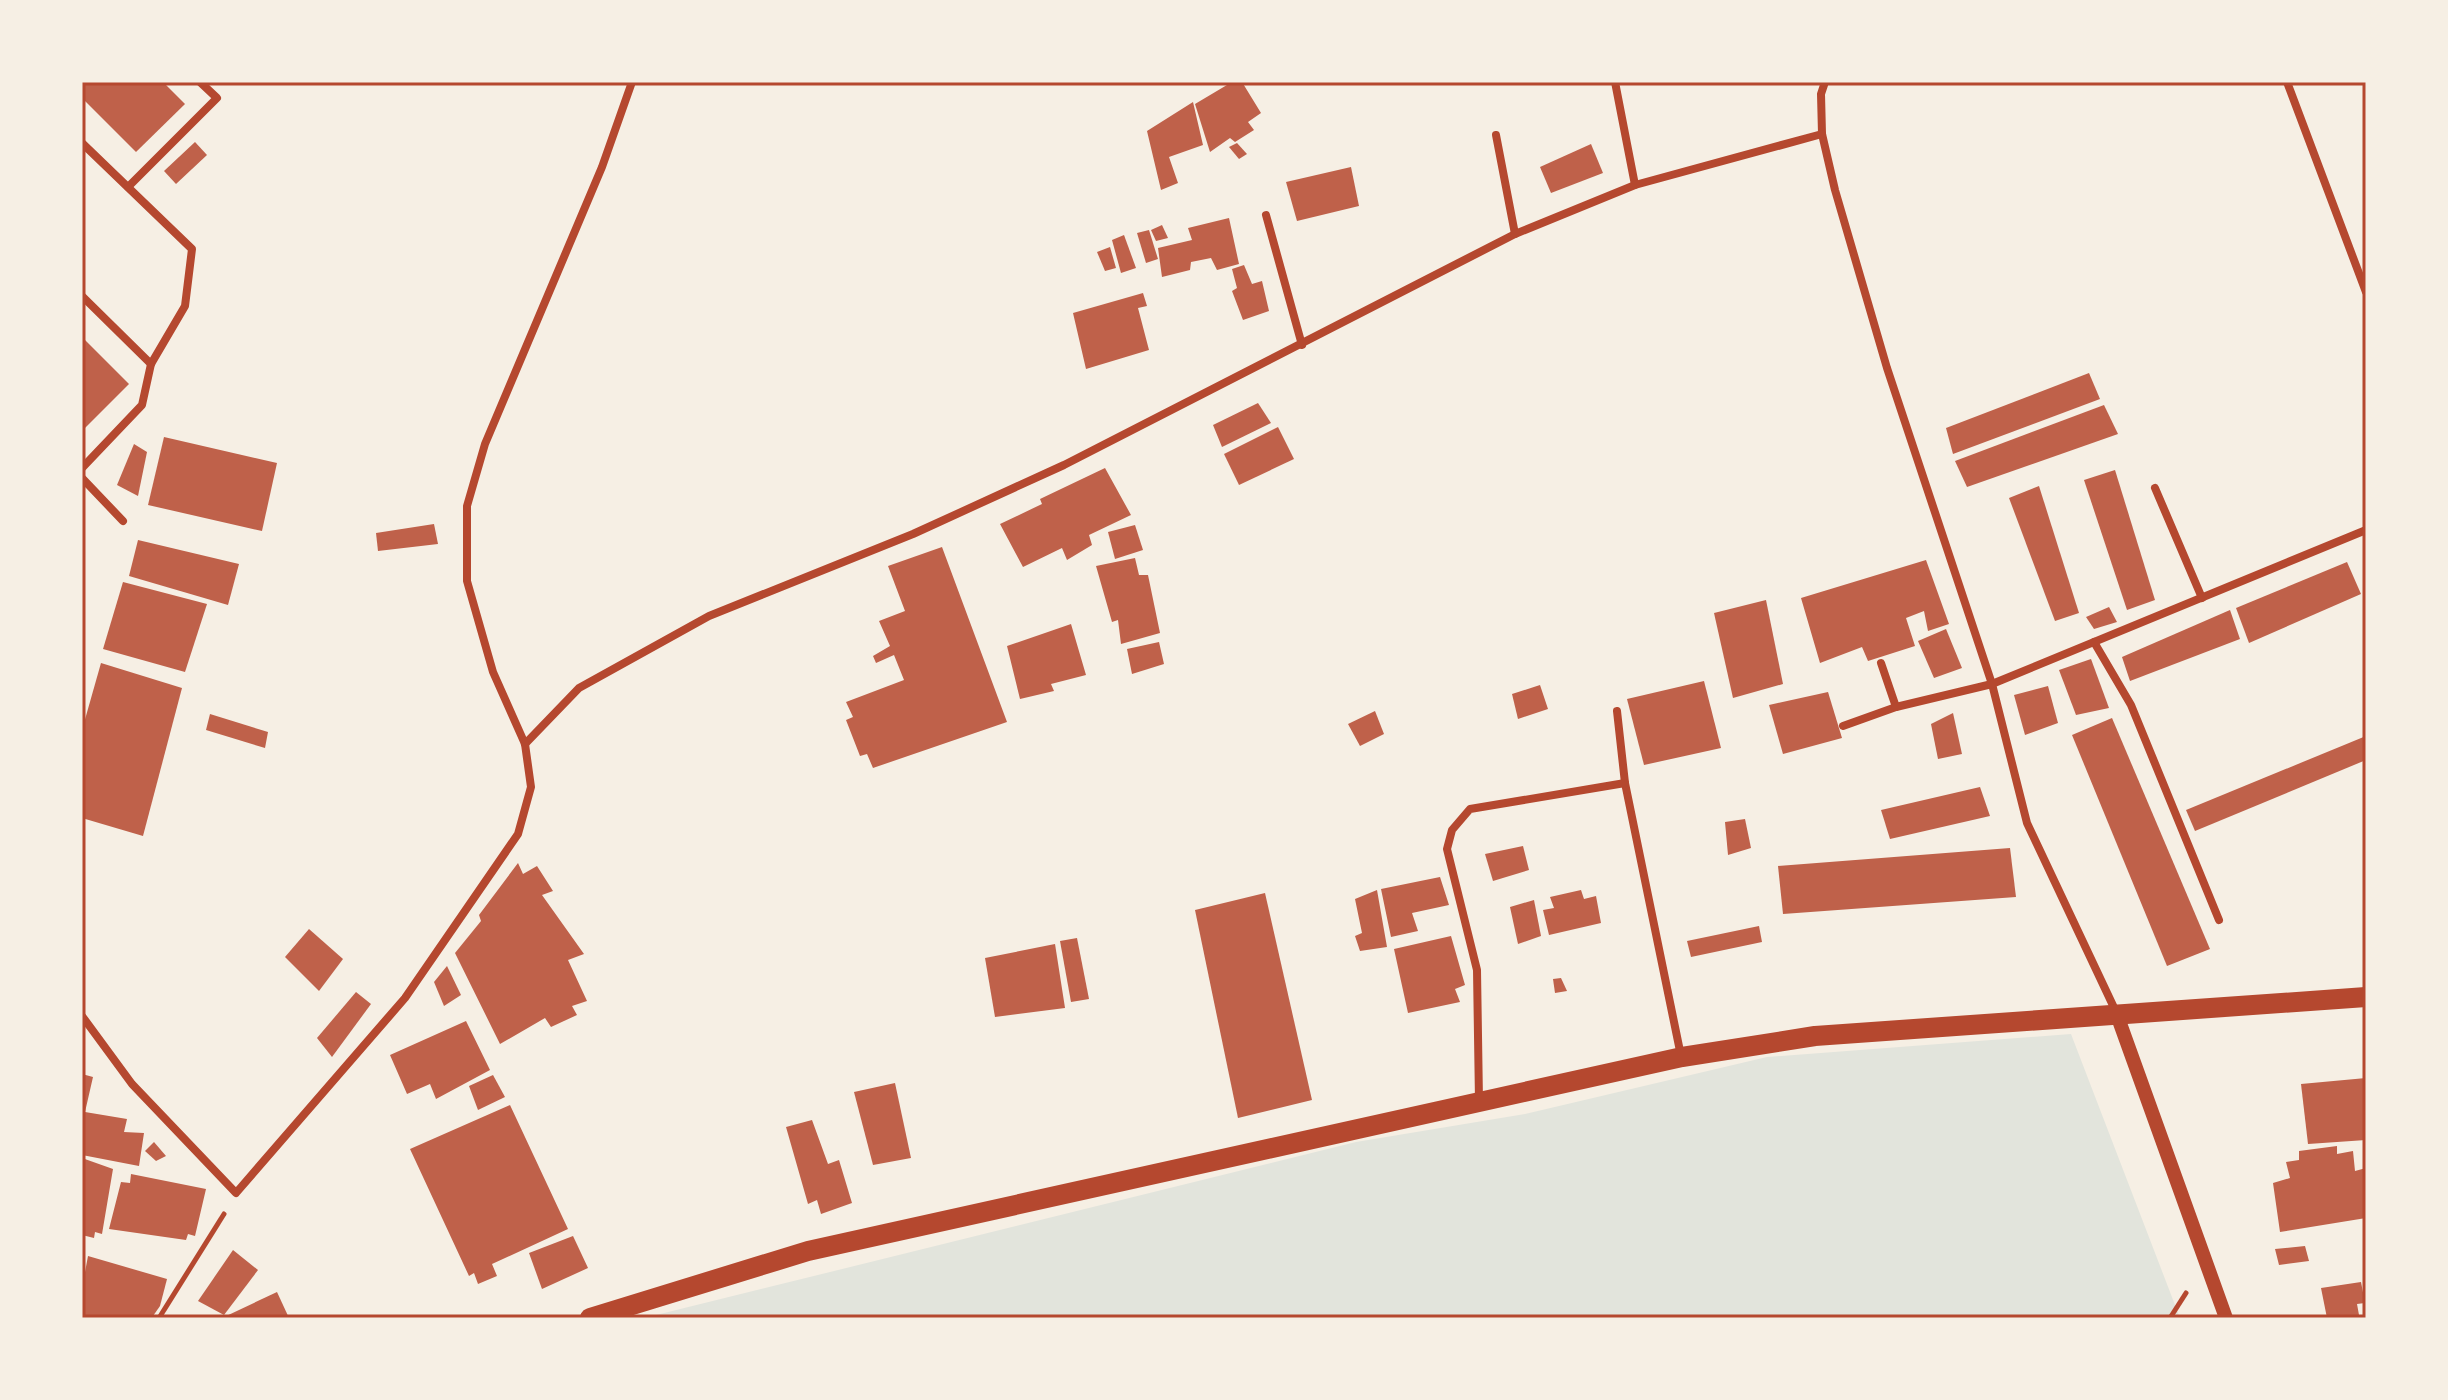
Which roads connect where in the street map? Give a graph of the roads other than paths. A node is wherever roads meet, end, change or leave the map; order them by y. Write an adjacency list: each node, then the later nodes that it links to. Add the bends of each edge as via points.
1 (200, 82): 10 (street, via 217,98)
2 (632, 82): 29 (street, via 602,167 485,444 467,506 467,581 493,672)
3 (1615, 82): 9 (street)
4 (1825, 82): 6 (street)
5 (2287, 82): 13 (street)
6 (1822, 134): 9 (street); 25 (street, via 1887,368)
7 (1496, 135): 12 (street)
8 (82, 143): 10 (street)
9 (1635, 185): 12 (street)
10 (128, 187): 16 (street, via 192,249 185,306)
11 (1266, 215): 15 (street)
12 (1515, 234): 15 (street)
13 (2366, 292)
14 (82, 296): 16 (street)
15 (1302, 345): 29 (street, via 1064,465 913,534 709,616 579,688)
16 (151, 364): 17 (street, via 142,405)
17 (82, 468)
18 (82, 478): 20 (street)
19 (2155, 488): 22 (street)
20 (123, 521)
21 (2366, 530): 22 (street)
22 (2202, 598): 23 (street)
23 (2094, 642): 25 (street); 31 (street, via 2131,705)
24 (1881, 663): 26 (street)
25 (1992, 684): 26 (street); 33 (street, via 2027,823)
26 (1896, 707): 28 (street)
27 (1617, 711): 30 (street)
28 (1843, 726)
29 (525, 744): 34 (street, via 531,787 507,853 405,998 236,1193 132,1084)
30 (1625, 783): 35 (street); 36 (street, via 1470,809 1452,830 1447,849 1477,970)
31 (2219, 920)
32 (2366, 997): 33 (main road)
33 (2117, 1015): 35 (main road, via 1815,1036); 38 (street)
34 (82, 1016)
35 (1682, 1057): 36 (main road)
36 (1479, 1101): 37 (main road, via 808,1251)
37 (590, 1318)
38 (2226, 1318)

